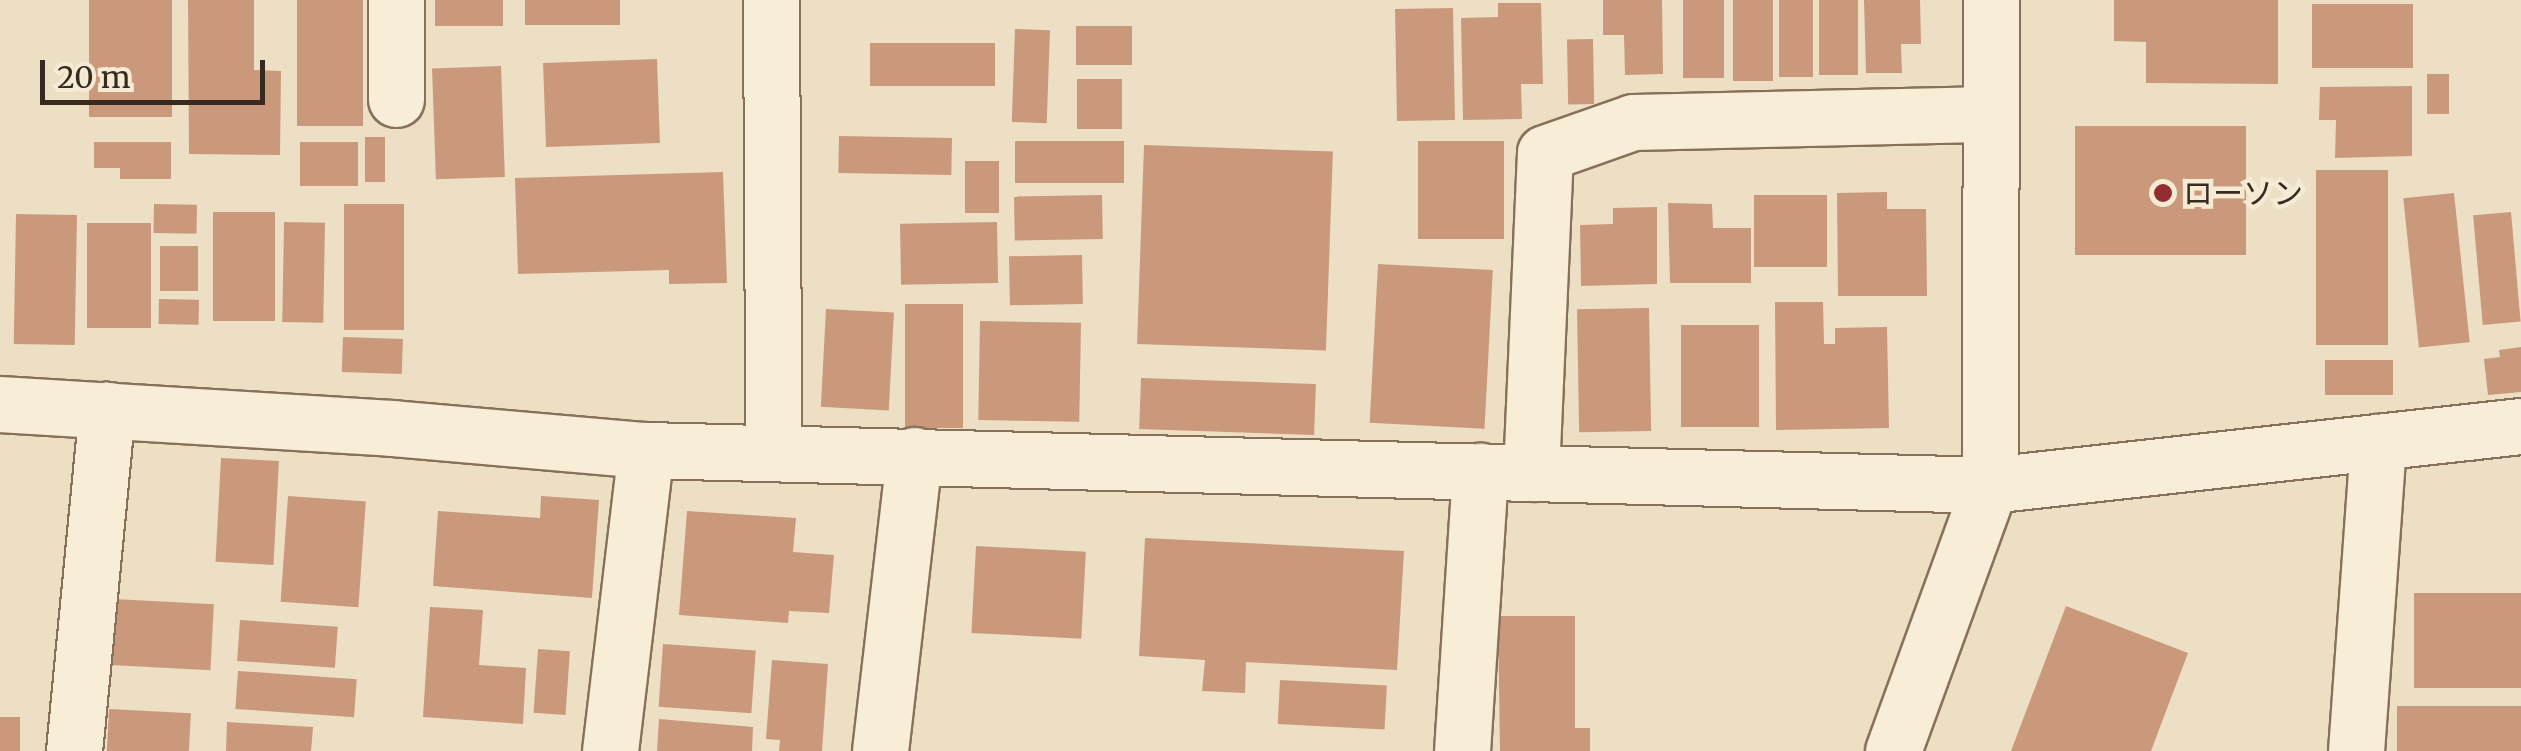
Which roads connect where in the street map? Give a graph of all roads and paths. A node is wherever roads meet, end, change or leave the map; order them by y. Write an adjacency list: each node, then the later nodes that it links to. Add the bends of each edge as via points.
1 (396, 0): 4 (street)
2 (771, 0): 11 (street)
3 (1991, 0): 5 (street)
4 (396, 99)
5 (1991, 114): 13 (street, via 1633,122 1545,153); 14 (street)
6 (0, 404): 7 (street)
7 (106, 410): 10 (street); 15 (street)
8 (2521, 426): 9 (street)
9 (2378, 442): 14 (street); 20 (street)
10 (646, 450): 11 (street); 16 (street)
11 (773, 451): 12 (street)
12 (914, 455): 13 (street); 17 (street)
13 (1506, 472): 14 (street); 18 (street)
14 (1990, 485): 19 (street)
15 (74, 751)
16 (610, 751)
17 (880, 751)
18 (1462, 751)
19 (1893, 751)
20 (2356, 751)

